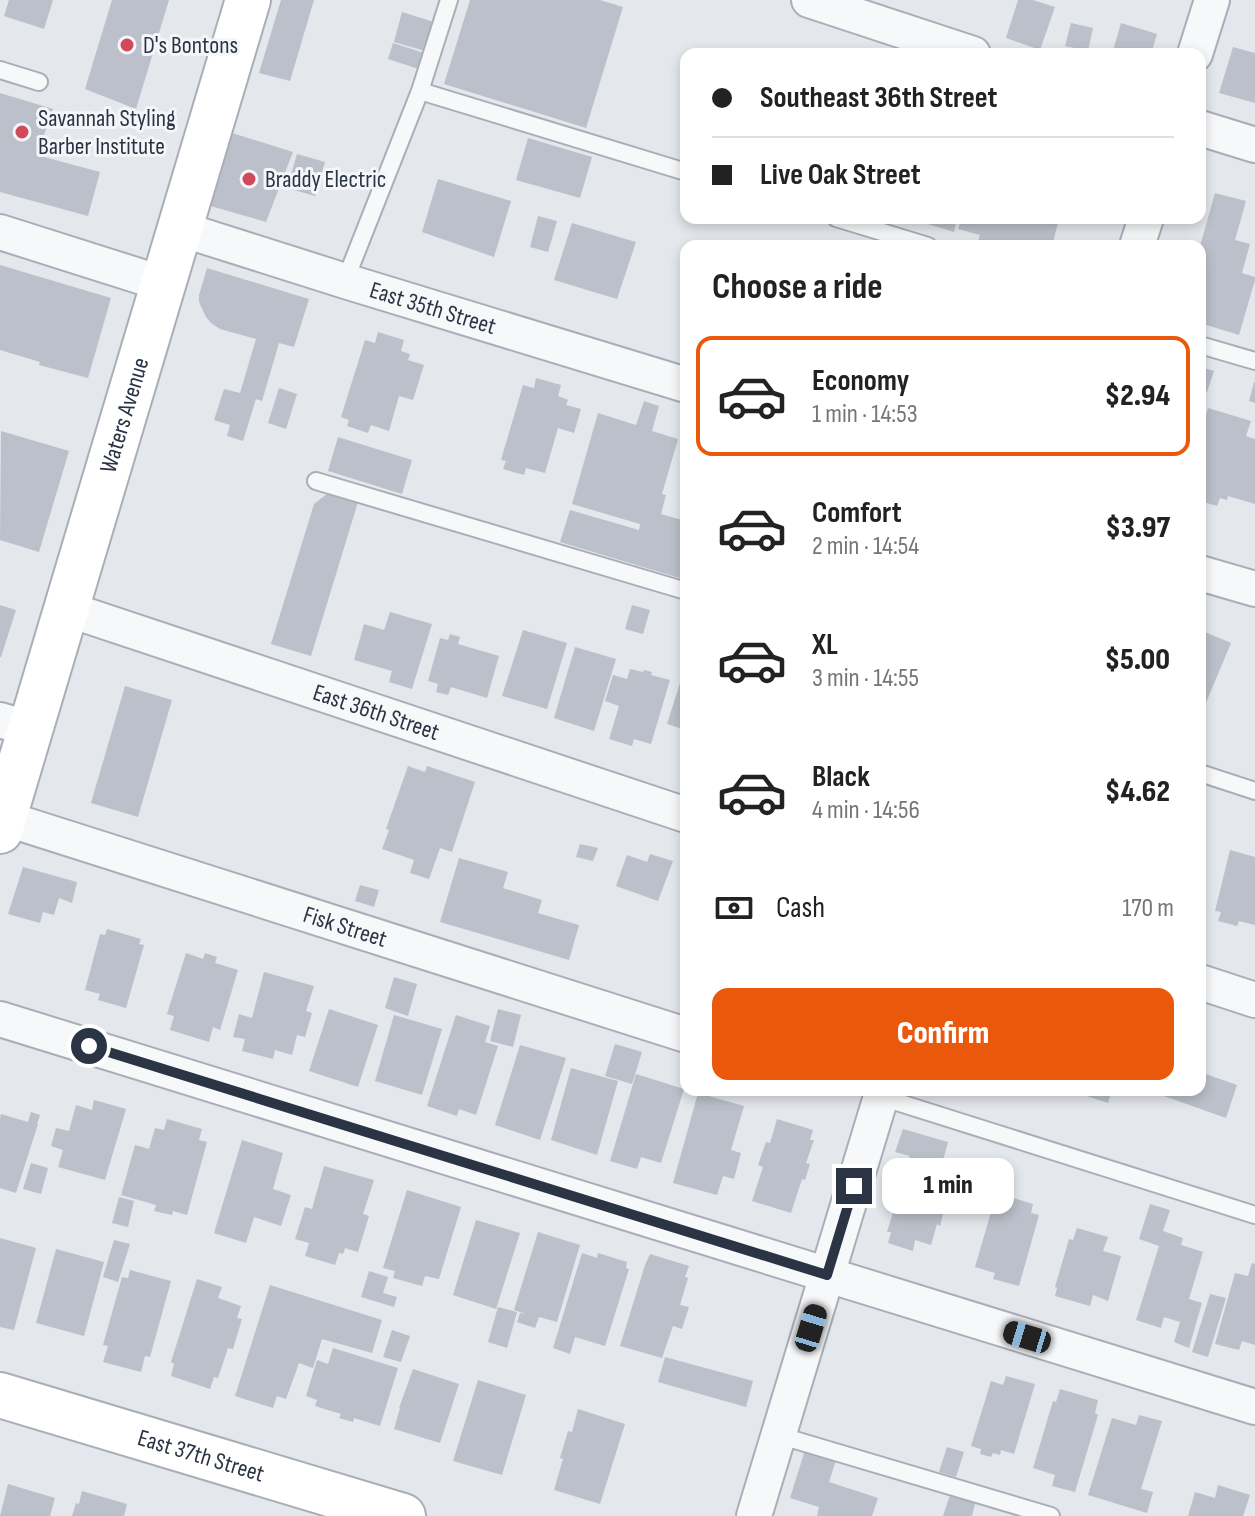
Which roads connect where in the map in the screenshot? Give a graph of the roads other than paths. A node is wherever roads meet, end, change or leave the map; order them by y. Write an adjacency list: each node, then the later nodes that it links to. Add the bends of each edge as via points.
1 (248, 0): 14 (main road, Waters Avenue)
2 (449, 0): 9 (lane)
3 (809, 0): 5 (street)
4 (1212, 0): 6 (street)
5 (955, 48)
6 (1197, 48)
7 (0, 70): 8 (lane)
8 (39, 82)
9 (420, 91): 12 (lane); 17 (lane)
10 (1206, 130): 11 (street)
11 (1255, 145)
12 (680, 170)
13 (856, 224): 16 (lane)
14 (181, 229): 17 (street, East 35th Street); 18 (main road, Waters Avenue)
15 (0, 232): 18 (street)
16 (908, 240)
17 (345, 281): 21 (street, East 35th Street)
18 (164, 284): 26 (main road, Waters Avenue)
19 (1206, 347): 20 (lane)
20 (1255, 361)
21 (680, 383)
22 (316, 481): 24 (lane)
23 (1206, 575): 25 (street)
24 (680, 589)
25 (1255, 589)
26 (67, 609): 27 (main road, Waters Avenue); 30 (street, East 36th Street)
27 (16, 725): 31 (main road, Waters Avenue)
28 (1206, 775): 29 (lane)
29 (1255, 791)
30 (680, 813)
31 (2, 825): 35 (street, Fisk Street)
32 (1206, 984): 33 (street)
33 (1255, 1000)
34 (0, 1019): 39 (street)
35 (680, 1033)
36 (873, 1096): 39 (street)
37 (886, 1096): 38 (lane)
38 (1255, 1215)
39 (827, 1275): 41 (street); 42 (street)
40 (0, 1395): 43 (main road, East 37th Street)
41 (1255, 1407)
42 (778, 1435): 44 (street); 45 (lane)
43 (403, 1516)
44 (754, 1516)
45 (1051, 1516)

